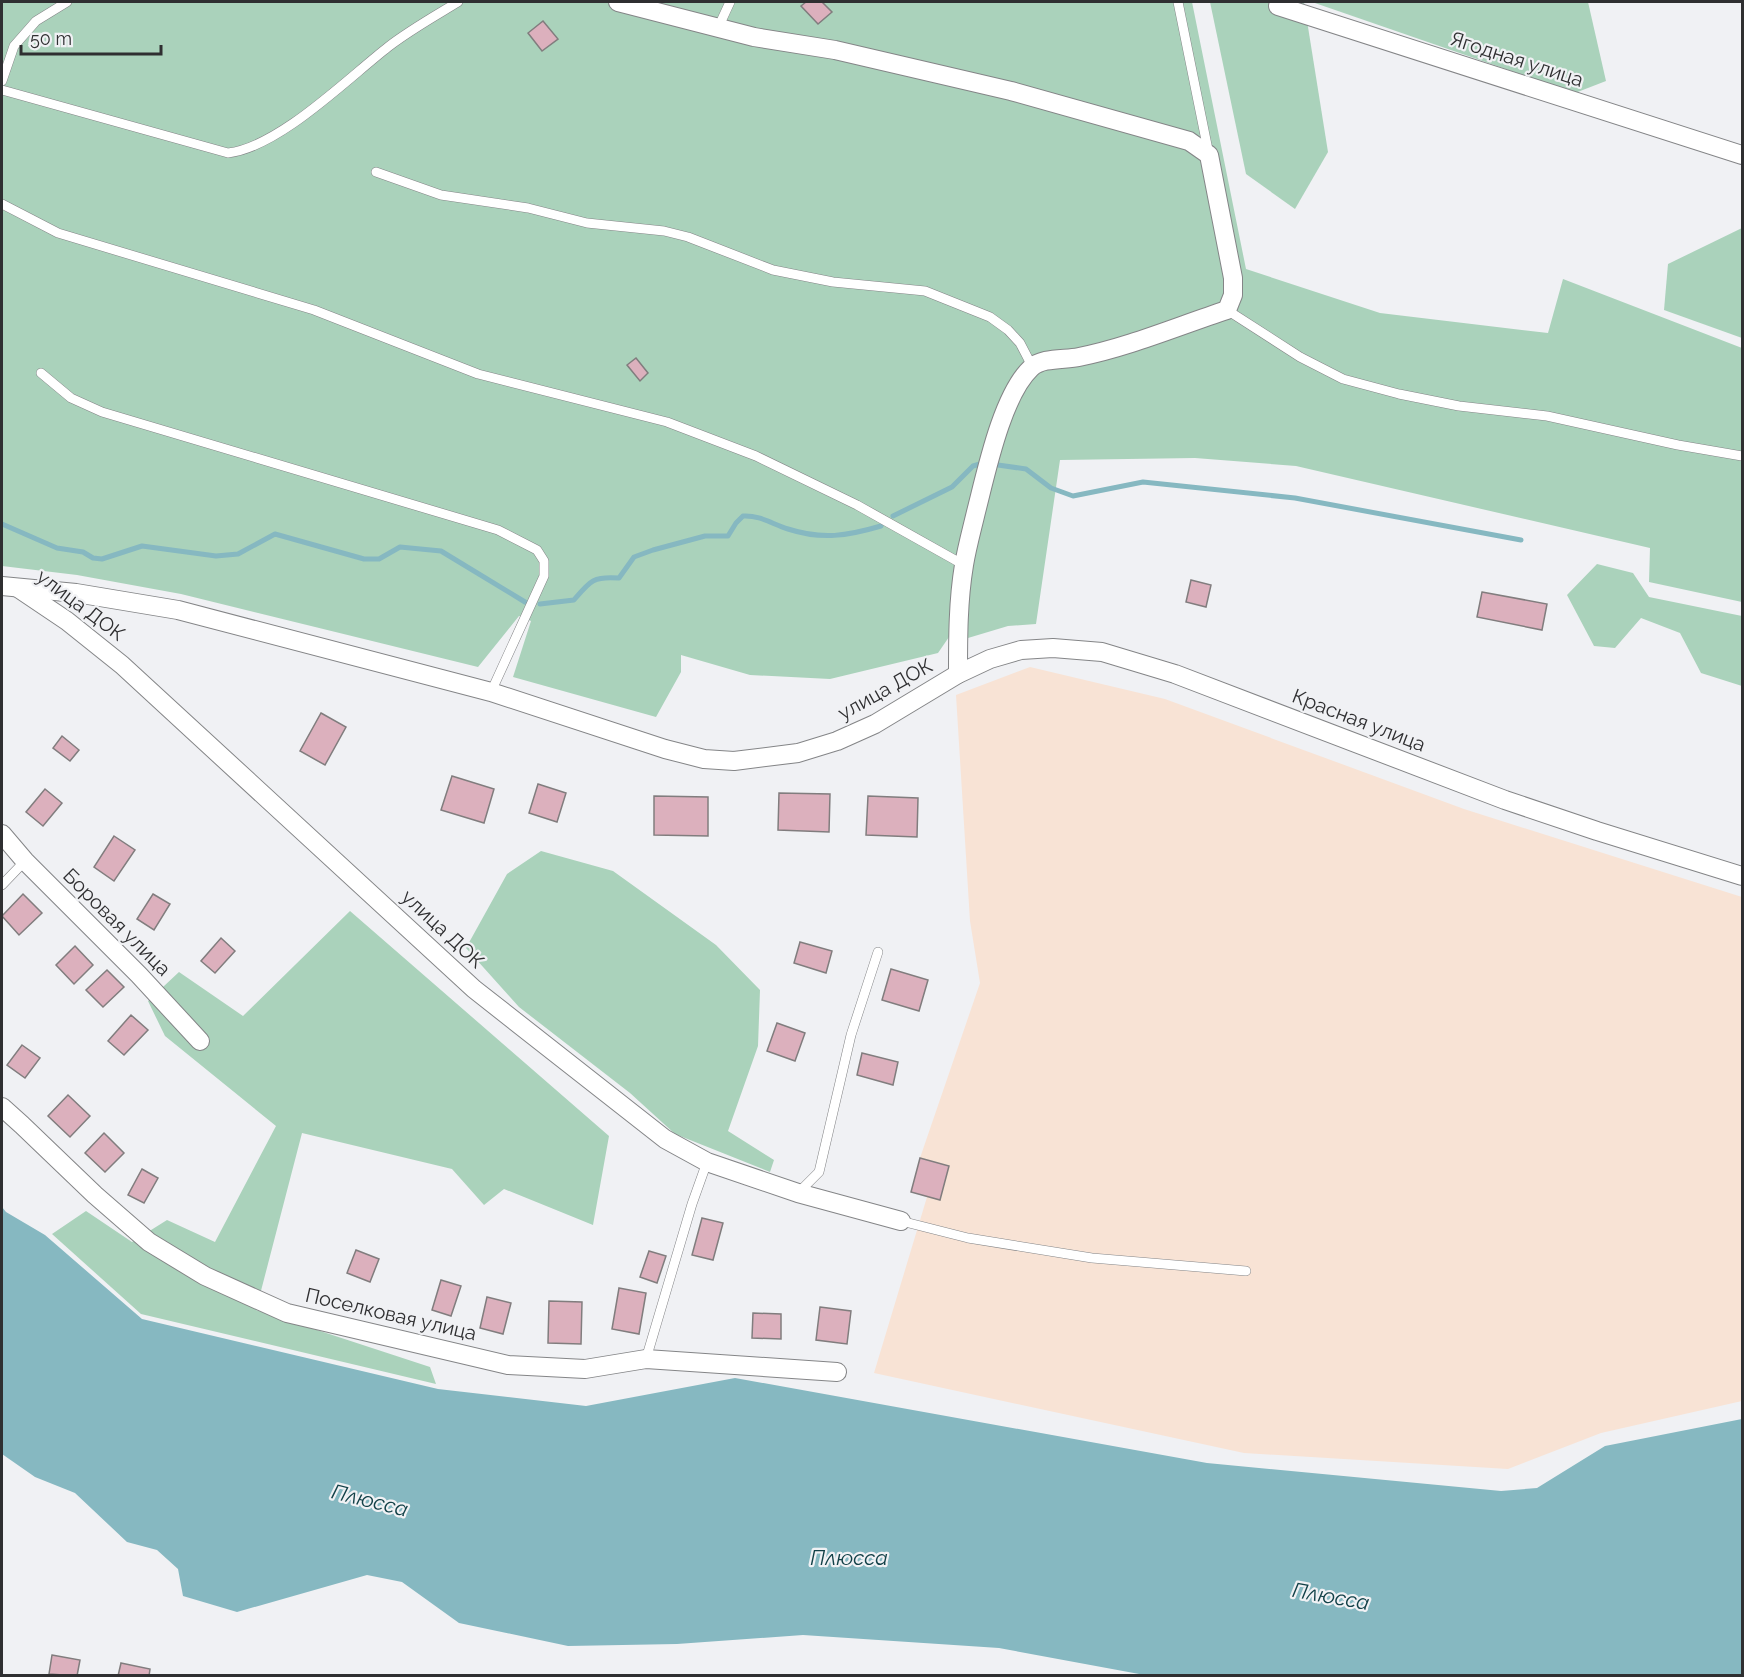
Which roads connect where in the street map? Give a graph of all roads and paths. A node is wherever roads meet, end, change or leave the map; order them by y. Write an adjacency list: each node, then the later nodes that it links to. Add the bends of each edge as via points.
1 (67, 2): 8 (lane, via 36,21 14,46)
2 (458, 2): 9 (lane, via 391,45 317,106 262,144 243,151 228,153)
3 (618, 2): 7 (street)
4 (730, 2): 7 (lane)
5 (1178, 2): 10 (lane)
6 (1278, 6): 11 (street, Ягодная улица)
7 (718, 28): 10 (street, via 835,50 1011,91 1189,141)
8 (2, 81)
9 (2, 90)
10 (1209, 154): 14 (street, via 1233,278 1233,295)
11 (1743, 155)
12 (376, 172): 15 (lane, via 441,195 528,208 587,223 664,231 773,270 832,282 925,291 990,317 1020,343)
13 (2, 204): 18 (lane, via 58,233 314,309 478,374 667,422 756,456 895,525)
14 (1227, 310): 15 (street, via 1111,349); 17 (lane, via 1300,357 1344,379 1459,406 1547,416)
15 (1032, 366): 18 (street, via 1017,385 999,426)
16 (40, 373): 21 (lane, via 71,398 102,412 462,518 498,530 537,550 544,561 544,576)
17 (1743, 456)
18 (964, 565): 20 (street)
19 (9, 586): 21 (street, улица ДОК, via 178,610); 29 (street, улица ДОК, via 67,621 122,665 474,989 665,1139)
20 (958, 674): 21 (street, улица ДОК, via 875,724 837,741 798,753 734,761 704,759 665,749); 24 (street, Красная улица, via 1021,650 1102,652 1175,674 1505,800)
21 (490, 692)
22 (2, 834): 23 (street, Боровая улица)
23 (25, 861): 25 (lane); 27 (street, Боровая улица)
24 (1743, 876)
25 (2, 885)
26 (878, 952): 30 (lane, via 851,1035 819,1172)
27 (200, 1041)
28 (2, 1107): 33 (street, Поселковая улица, via 149,1242 205,1276 287,1313 508,1365 585,1369)
29 (707, 1162): 30 (street, улица ДОК); 33 (lane)
30 (798, 1193): 31 (street, улица ДОК)
31 (901, 1221): 32 (lane, via 968,1238 1092,1258)
32 (1246, 1271)
33 (646, 1359): 34 (street, Поселковая улица)
34 (837, 1372)

